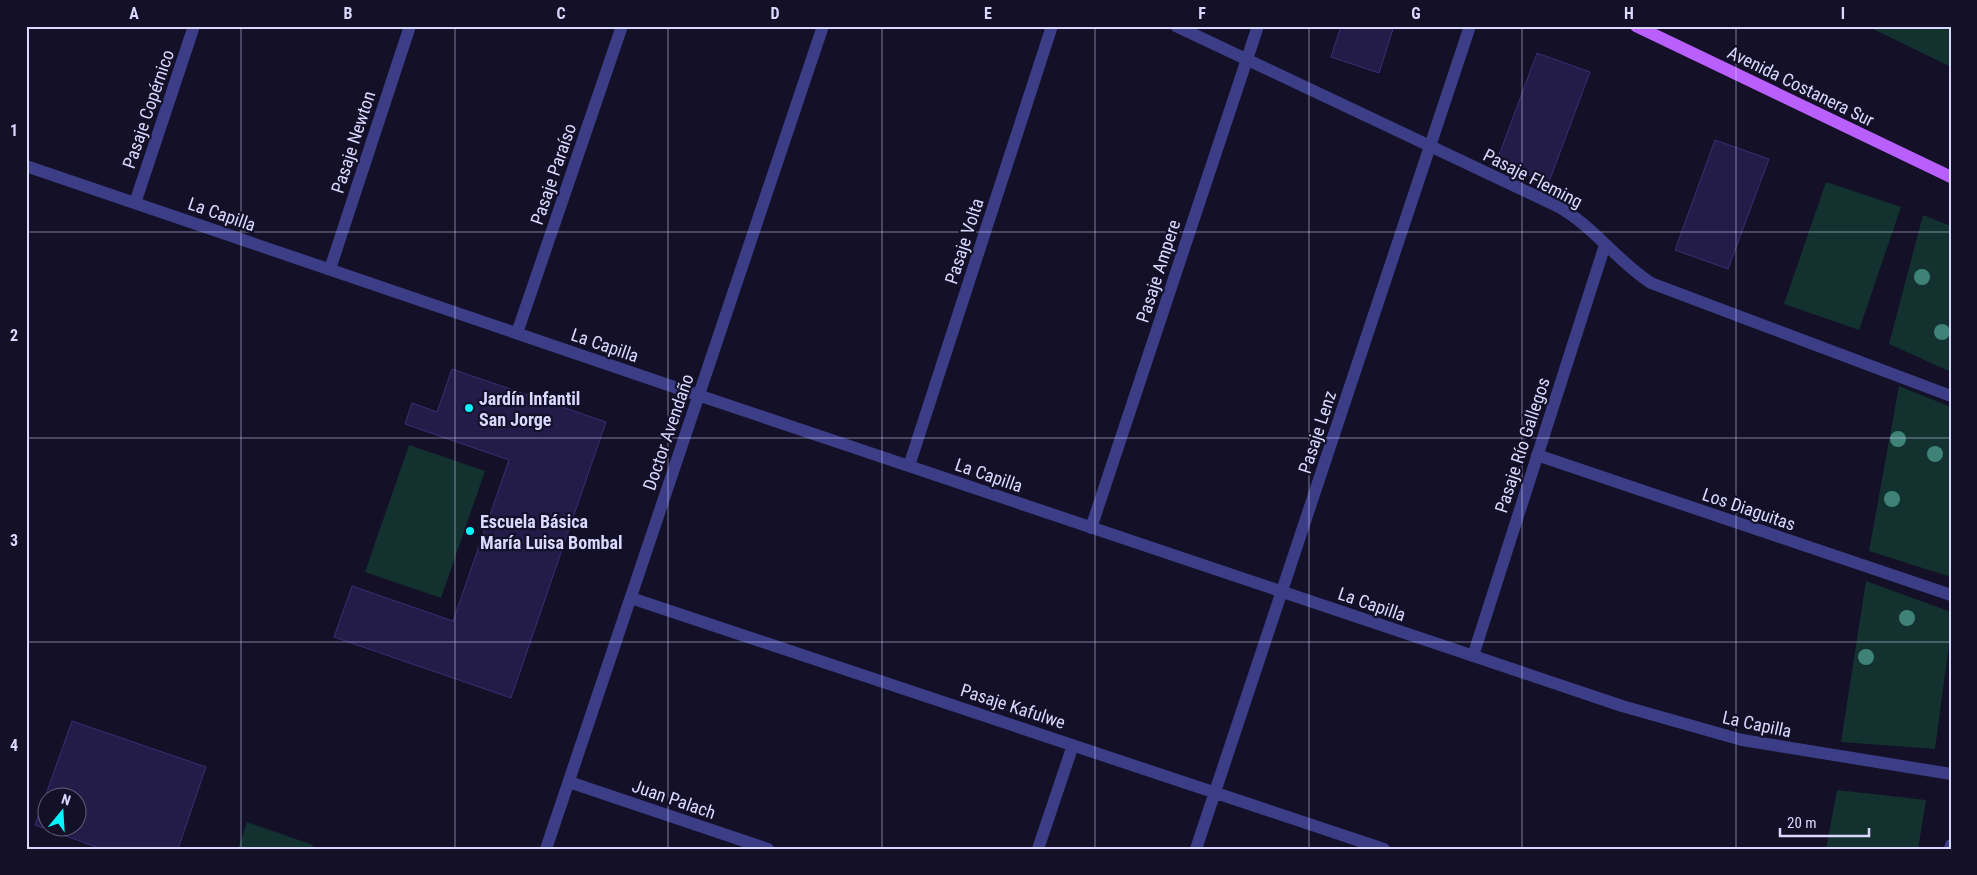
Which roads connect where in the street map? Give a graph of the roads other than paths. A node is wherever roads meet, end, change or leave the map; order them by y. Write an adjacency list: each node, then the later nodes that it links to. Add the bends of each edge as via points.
1 (194, 26): 14 (street, Pasaje Copérnico)
2 (410, 26): 16 (street, Pasaje Newton)
3 (622, 26): 17 (street, Pasaje Paraíso)
4 (823, 26): 18 (street, Doctor Avendaño)
5 (1052, 26): 21 (street, Pasaje Volta)
6 (1176, 26): 10 (street, Pasaje Fleming)
7 (1258, 26): 10 (street, Pasaje Ampere)
8 (1470, 26): 11 (street, Pasaje Lenz)
9 (1636, 26): 13 (main road, Avenida Costanera Sur)
10 (1247, 60): 11 (street, Pasaje Fleming); 22 (street, Pasaje Ampere)
11 (1430, 146): 15 (street, Pasaje Fleming, via 1559,207 1574,216); 23 (street, Pasaje Lenz)
12 (26, 166): 14 (street, La Capilla)
13 (1951, 177)
14 (135, 203): 16 (street, La Capilla)
15 (1604, 245): 19 (street, Pasaje Fleming, via 1640,276 1672,293); 20 (street, Pasaje Río Gallegos)
16 (330, 269): 17 (street, La Capilla)
17 (517, 333): 18 (street, La Capilla)
18 (699, 395): 21 (street, La Capilla); 25 (street, Doctor Avendaño)
19 (1951, 396)
20 (1537, 455): 24 (street, Los Diaguitas); 26 (street, Pasaje Río Gallegos)
21 (909, 466): 22 (street, La Capilla)
22 (1092, 528): 23 (street, La Capilla)
23 (1283, 592): 26 (street, La Capilla); 30 (street, Pasaje Lenz)
24 (1951, 595)
25 (631, 598): 27 (street, Pasaje Kafulwe); 29 (street, Doctor Avendaño)
26 (1473, 656): 28 (street, La Capilla, via 1622,706 1742,740)
27 (1073, 745): 30 (street, Pasaje Kafulwe); 33 (street)
28 (1951, 774)
29 (569, 782): 31 (street, Doctor Avendaño); 32 (street, Juan Palach)
30 (1215, 792): 34 (street, Pasaje Lenz); 35 (street, Pasaje Kafulwe)
31 (546, 849)
32 (768, 849)
33 (1038, 849)
34 (1196, 849)
35 (1384, 849)

